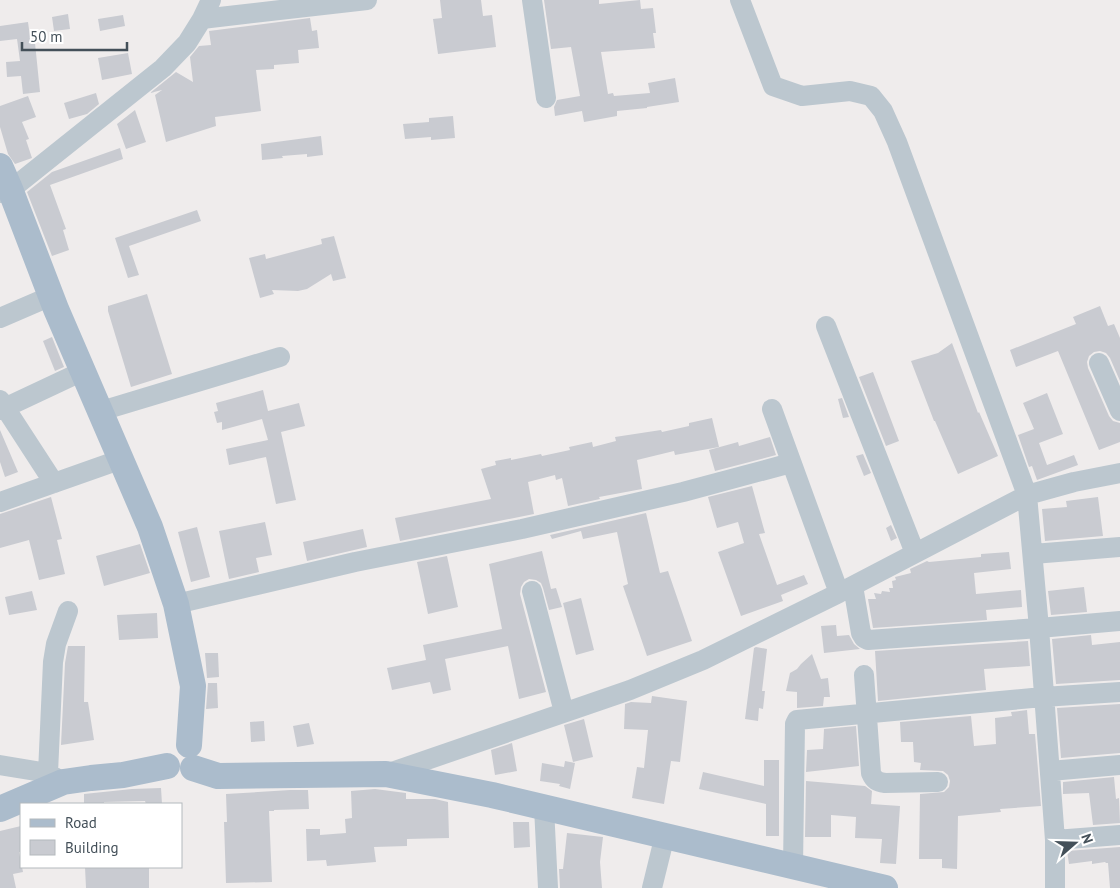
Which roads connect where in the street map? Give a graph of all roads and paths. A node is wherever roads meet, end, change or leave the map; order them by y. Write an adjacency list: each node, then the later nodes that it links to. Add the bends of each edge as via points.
1 (212, 0): 5 (street)
2 (367, 0): 5 (street)
3 (532, 0): 6 (street)
4 (740, 0): 22 (street, via 773,86 802,96 850,91 871,96 883,112 897,142)
5 (202, 19): 7 (street, via 187,43 163,68)
6 (546, 98)
7 (3, 183): 8 (main road)
8 (51, 296): 9 (street); 13 (main road)
9 (0, 318)
10 (826, 326): 25 (street)
11 (280, 357): 16 (street)
12 (1099, 363): 17 (street)
13 (83, 371): 14 (street); 16 (main road)
14 (2, 406): 21 (street)
15 (772, 409): 19 (street)
16 (100, 411): 18 (main road)
17 (1120, 411)
18 (122, 459): 21 (street); 29 (main road, via 150,527)
19 (791, 463): 27 (street); 29 (street, via 531,527 355,562)
20 (1120, 472): 22 (street)
21 (54, 483): 23 (street)
22 (1027, 495): 25 (street); 26 (street)
23 (0, 502)
24 (1120, 547): 26 (street)
25 (915, 553): 27 (street)
26 (1032, 554): 32 (street)
27 (846, 590): 32 (street, via 861,633 868,640); 36 (street, via 702,660 630,690)
28 (532, 591): 36 (street)
29 (176, 604): 38 (main road, via 193,686)
30 (68, 611): 43 (street, via 53,662)
31 (1120, 621): 32 (street)
32 (1039, 628): 35 (street)
33 (864, 675): 37 (street)
34 (1120, 692): 35 (street)
35 (1044, 697): 37 (street); 41 (street)
36 (564, 712): 42 (street)
37 (867, 712): 44 (street, via 873,778 885,783); 50 (street, via 797,720 795,724)
38 (191, 757): 42 (main road, via 218,776); 43 (main road, via 185,774 175,773 167,766 123,776)
39 (0, 765): 43 (street)
40 (1120, 765): 41 (street)
41 (1050, 771): 49 (street)
42 (386, 774): 45 (main road)
43 (56, 778): 46 (main road)
44 (938, 782)
45 (544, 807): 48 (main road); 52 (street)
46 (0, 809)
47 (1120, 835): 49 (street)
48 (665, 836): 50 (main road); 53 (street)
49 (1055, 840): 55 (street)
50 (793, 867): 51 (main road)
51 (834, 882): 54 (main road)
52 (548, 888)
53 (652, 888)
54 (885, 888)
55 (1055, 888)

